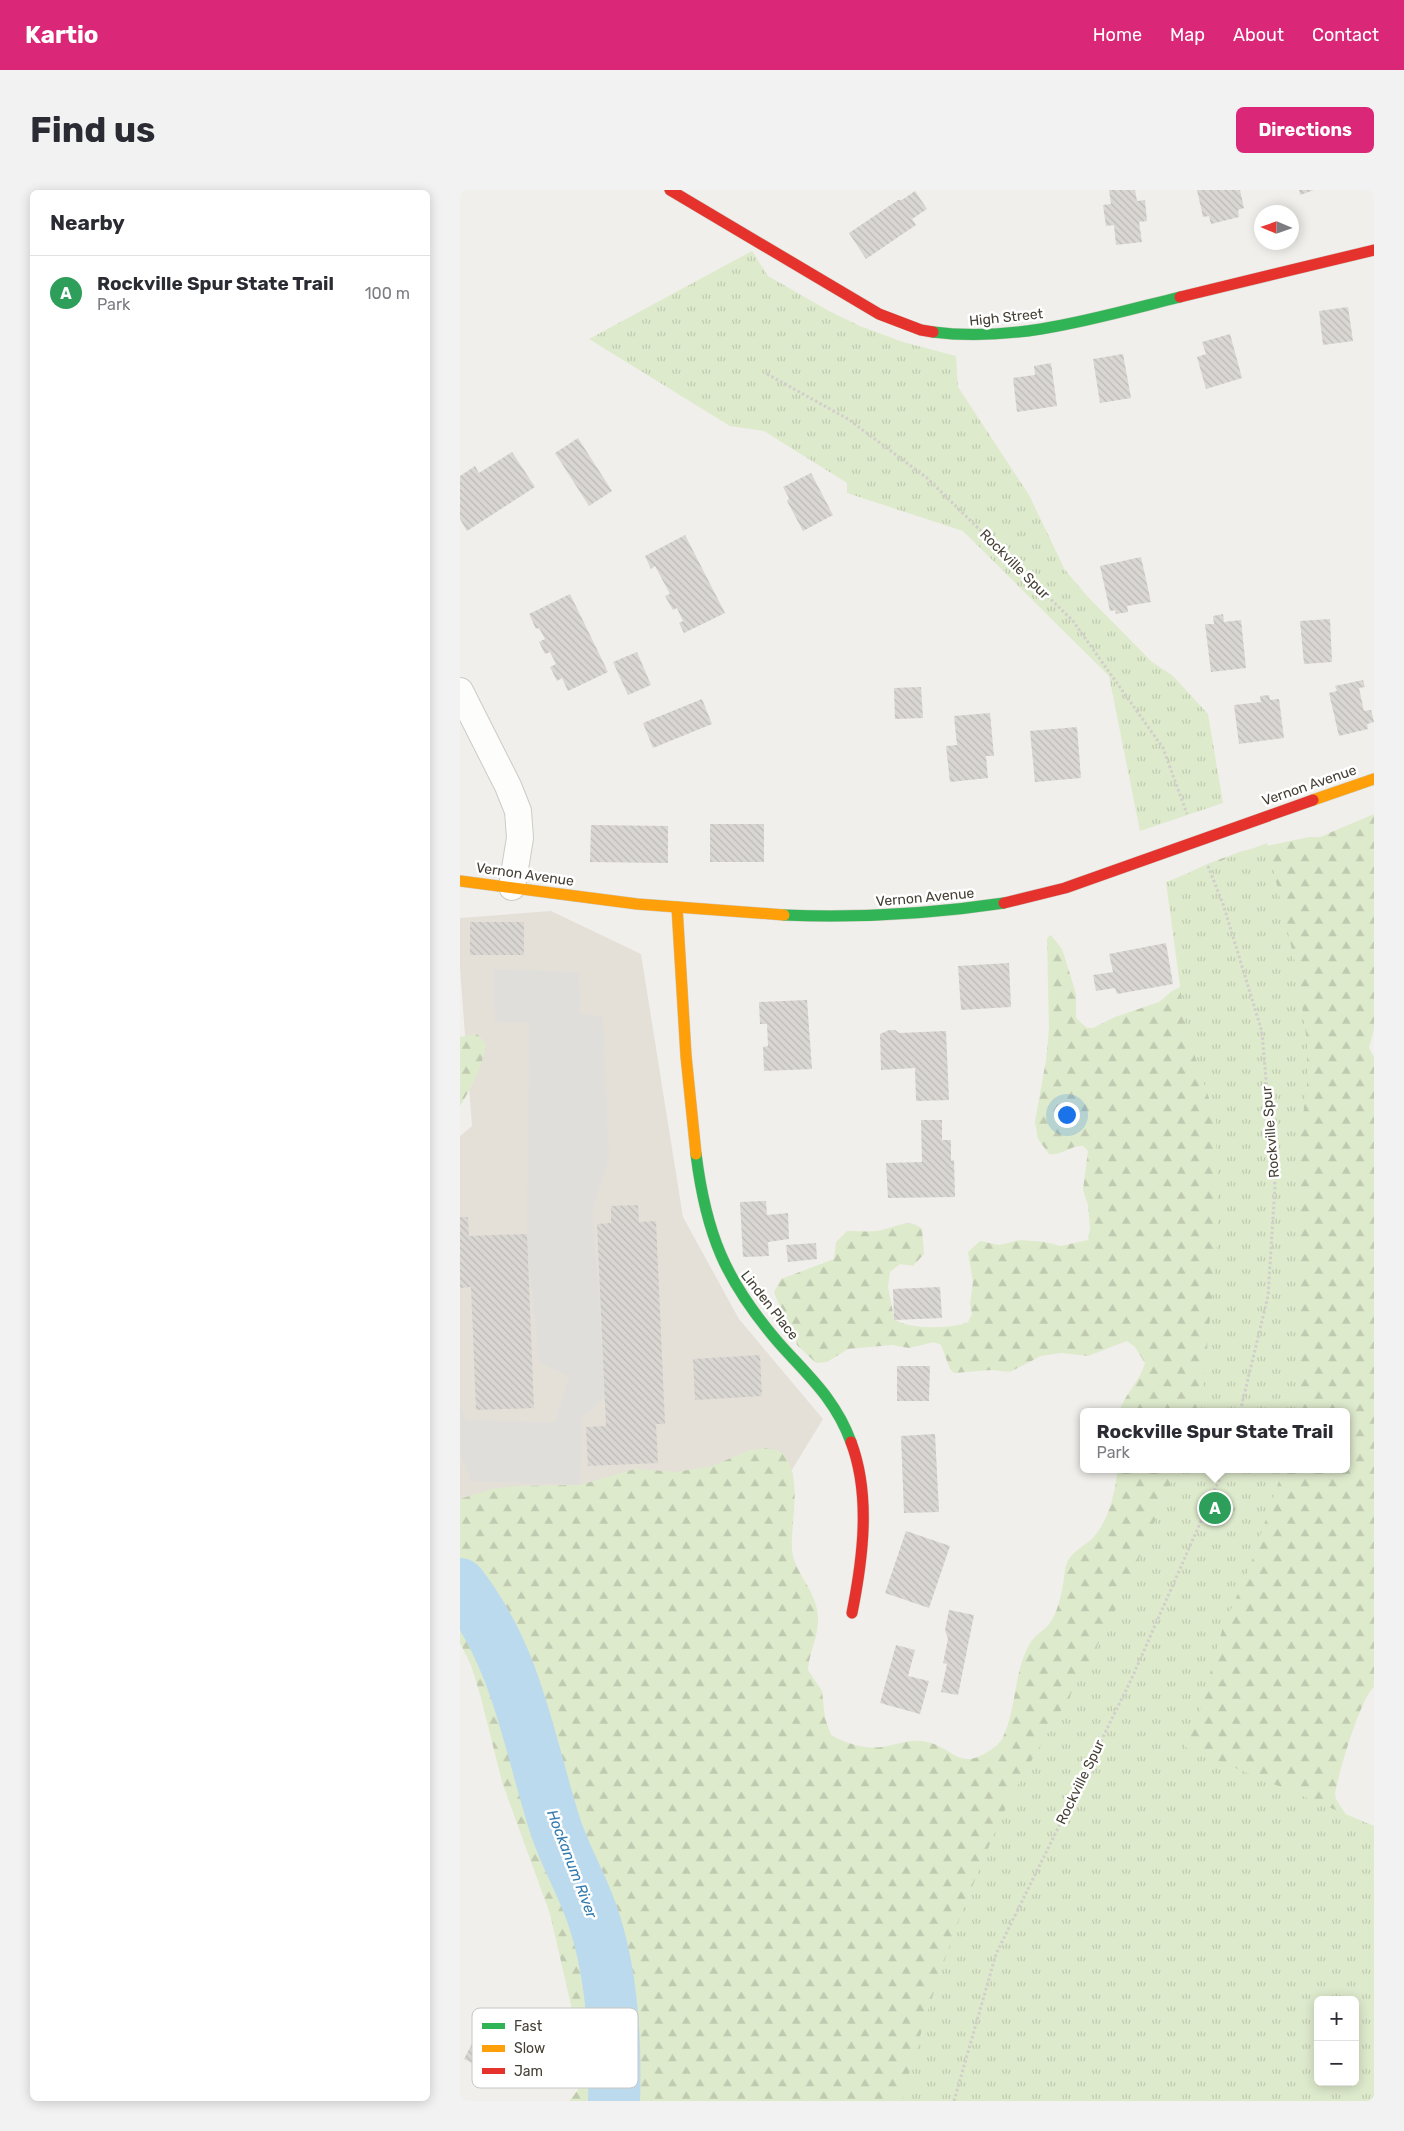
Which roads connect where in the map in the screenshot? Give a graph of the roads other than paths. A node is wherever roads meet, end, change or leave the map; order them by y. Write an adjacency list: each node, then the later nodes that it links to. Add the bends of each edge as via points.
1 (670, 190): 2 (street, High Street, via 878,314 921,330 965,336 1018,333 1091,319)
2 (1374, 250)
3 (460, 691): 6 (street, via 518,811 520,838)
4 (1374, 779): 7 (street, Vernon Avenue, via 1065,888 983,907 845,918)
5 (460, 881): 6 (street, Vernon Avenue)
6 (512, 887): 7 (street, Vernon Avenue)
7 (677, 907): 8 (street, Linden Place, via 692,1116 708,1224 722,1261 742,1296 770,1333 830,1398 851,1437 859,1471 863,1535 860,1575)
8 (852, 1613)

